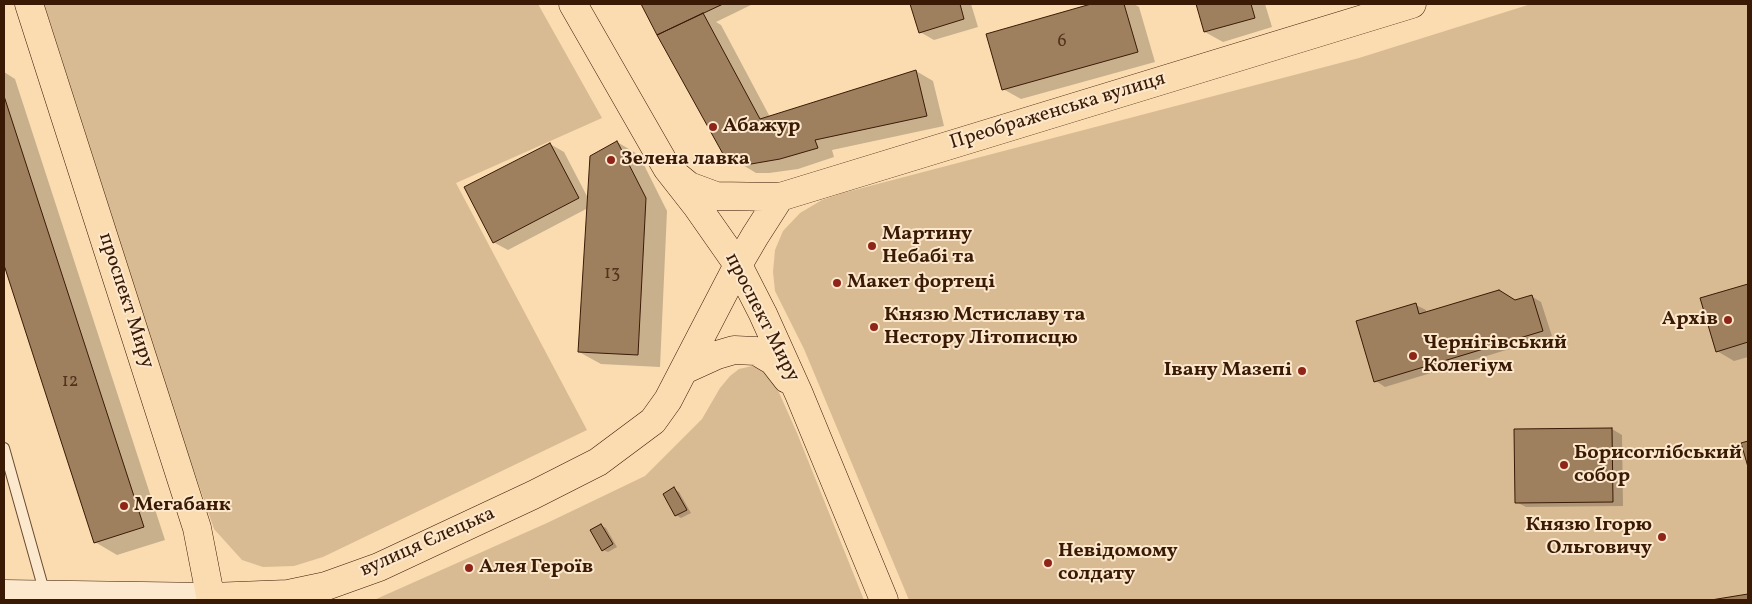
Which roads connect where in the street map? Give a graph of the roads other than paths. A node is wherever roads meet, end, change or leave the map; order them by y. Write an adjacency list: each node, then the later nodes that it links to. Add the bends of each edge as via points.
1 (28, 4): 12 (main road, проспект Миру, via 197,528)
2 (572, 4): 4 (main road, проспект Миру)
3 (1412, 4): 5 (main road, Преображенська вулиця)
4 (667, 168): 5 (main road, Преображенська вулиця, via 689,186 716,196); 6 (main road, проспект Миру)
5 (780, 197): 6 (main road)
6 (738, 265): 7 (main road, вулиця Єлецька); 8 (main road, проспект Миру)
7 (684, 370): 8 (main road, via 734,350 756,351 773,361); 12 (main road, вулиця Єлецька, via 653,421 598,462 533,495 379,567 326,586 288,594)
8 (799, 394): 13 (main road, проспект Миру)
9 (4, 448): 11 (lane)
10 (4, 594): 11 (main road, вулиця Єлецька)
11 (46, 595): 12 (main road, вулиця Єлецька)
12 (211, 599)
13 (884, 600)

